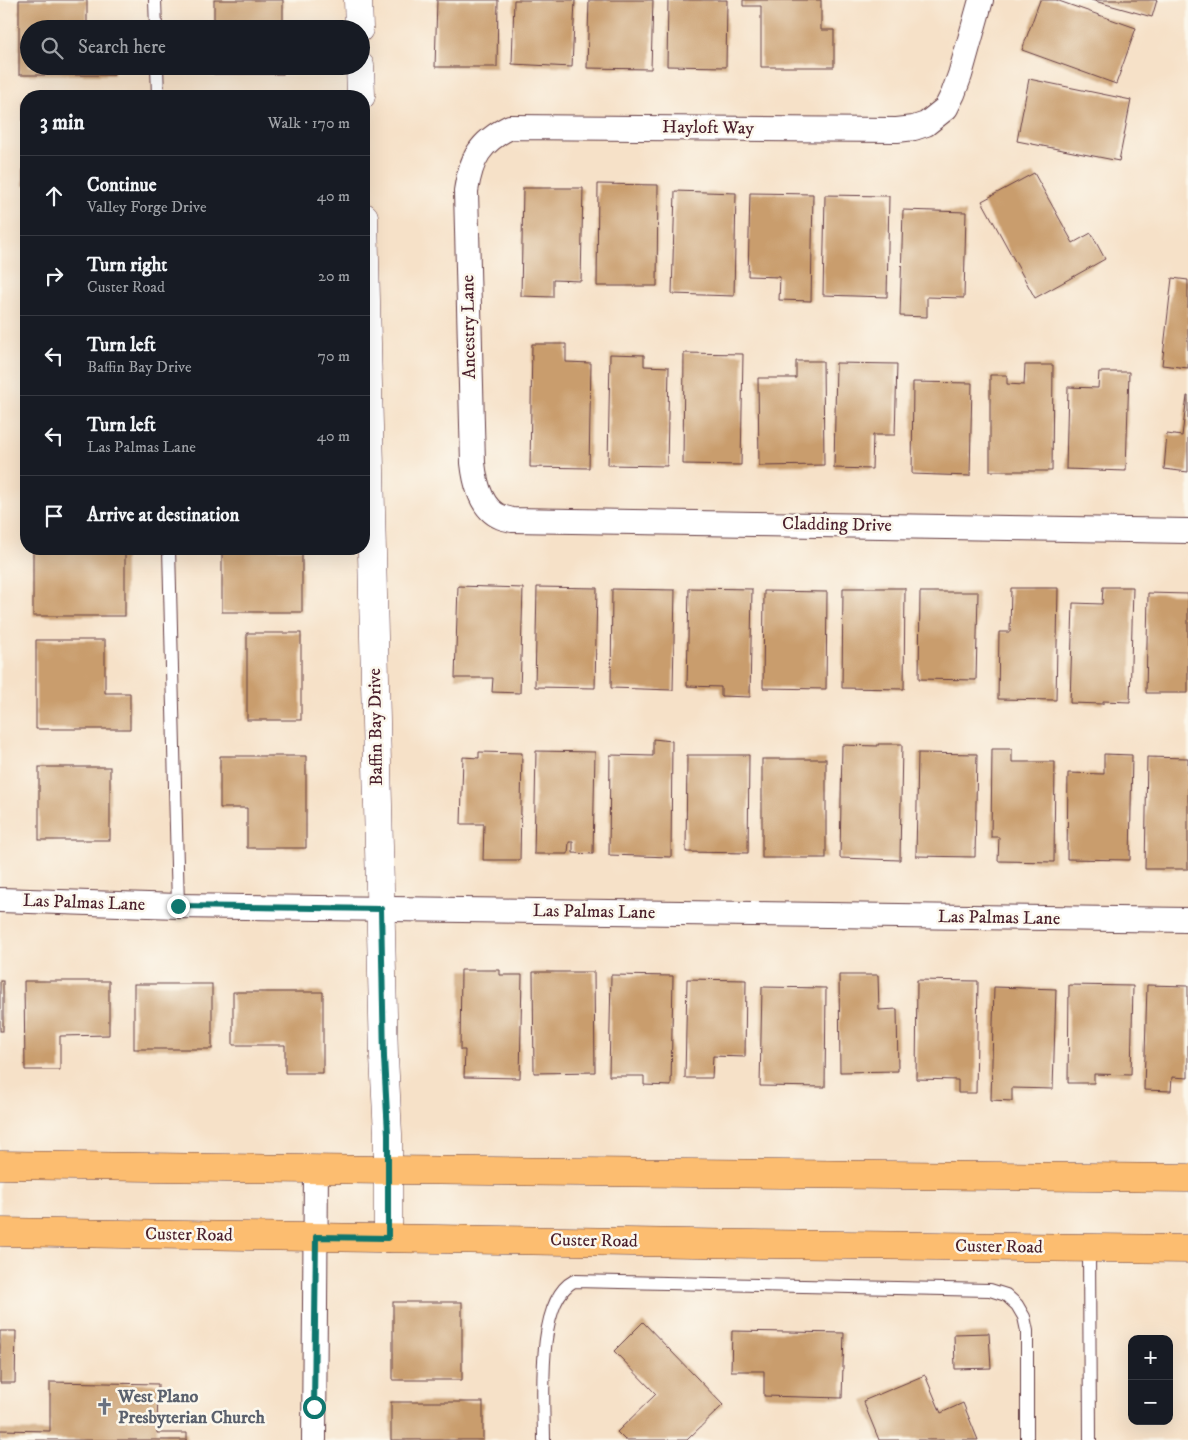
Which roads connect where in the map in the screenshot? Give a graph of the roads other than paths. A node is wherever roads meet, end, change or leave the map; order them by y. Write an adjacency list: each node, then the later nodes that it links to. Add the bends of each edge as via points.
1 (155, 0): 4 (lane)
2 (358, 0): 5 (street)
3 (981, 0): 10 (street, Hayloft Way, via 960,75 946,108 926,124 914,128 510,127 495,134)
4 (156, 20)
5 (359, 20)
6 (157, 75): 8 (lane)
7 (360, 75): 9 (street)
8 (158, 90)
9 (361, 90)
10 (482, 146): 12 (street, Ancestry Lane, via 468,173 466,190 473,463 475,480)
11 (370, 461): 17 (street, Baffin Bay Drive)
12 (489, 508): 13 (street, Cladding Drive, via 512,520)
13 (1188, 531)
14 (169, 555): 16 (lane)
15 (0, 900): 16 (street, Las Palmas Lane)
16 (178, 906): 17 (street, Las Palmas Lane)
17 (381, 909): 18 (street, Las Palmas Lane); 21 (street, Baffin Bay Drive)
18 (1188, 920)
19 (0, 1165): 20 (main road)
20 (316, 1169): 21 (main road); 24 (street)
21 (388, 1170): 22 (main road); 25 (street, Baffin Bay Drive)
22 (1188, 1178)
23 (0, 1232): 24 (main road, Custer Road)
24 (316, 1237): 25 (main road, Custer Road); 28 (street)
25 (388, 1238): 26 (main road, Custer Road)
26 (1089, 1248): 27 (main road, Custer Road); 31 (lane)
27 (1188, 1249)
28 (314, 1440)
29 (544, 1440): 30 (lane, via 544,1348 554,1305 561,1292 574,1281 990,1290 1018,1305 1024,1317)
30 (1027, 1440)
31 (1090, 1440)

